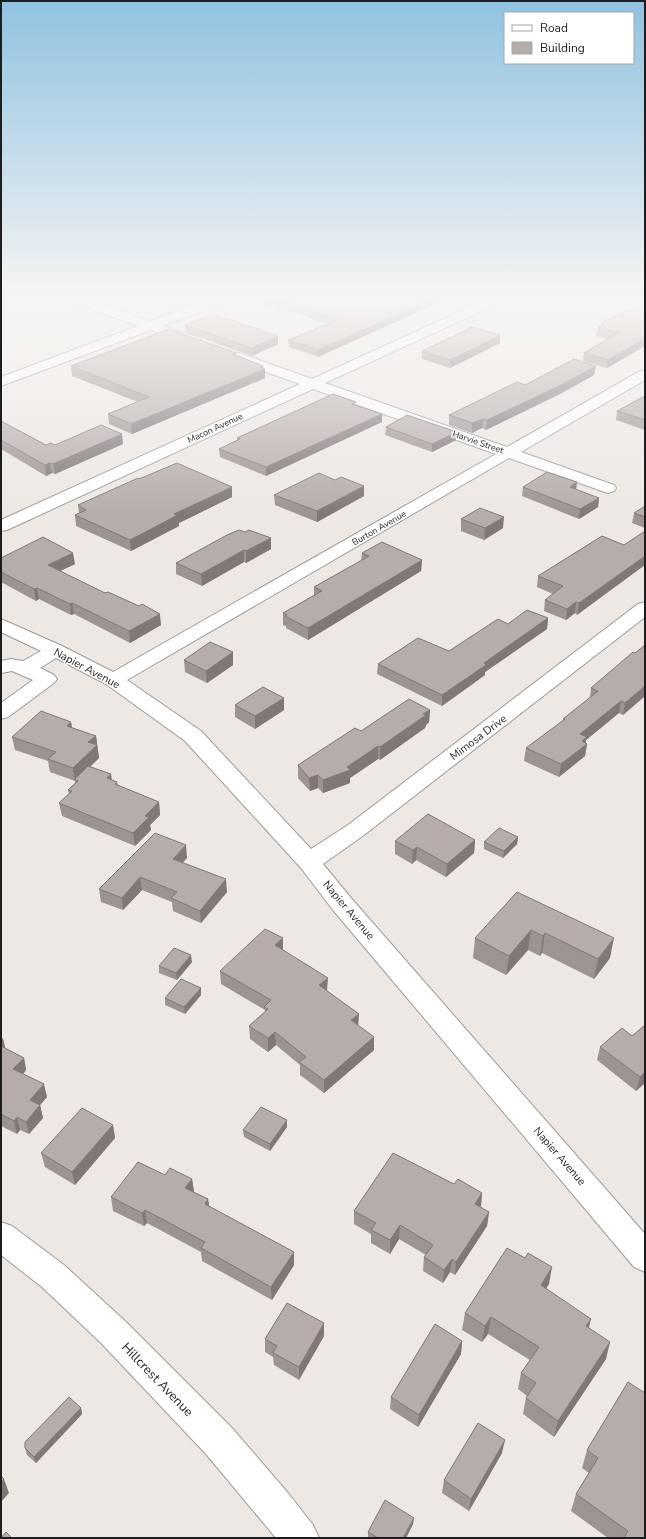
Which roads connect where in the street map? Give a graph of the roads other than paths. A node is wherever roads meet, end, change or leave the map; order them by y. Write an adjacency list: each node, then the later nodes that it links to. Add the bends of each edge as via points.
1 (28, 372): 5 (street)
2 (279, 372): 6 (street, Harvie Street)
3 (339, 372): 6 (street, Macon Avenue)
4 (645, 374): 7 (street, Burton Avenue)
5 (1, 382)
6 (312, 384): 7 (street, Harvie Street); 9 (street, Macon Avenue)
7 (508, 453): 8 (street, Harvie Street); 15 (street, Burton Avenue)
8 (608, 488)
9 (1, 526)
10 (645, 608): 17 (street, Mimosa Drive, via 356,830)
11 (4, 629): 12 (street, Napier Avenue)
12 (55, 650): 14 (street); 15 (street, Napier Avenue)
13 (1, 667): 14 (street, via 14,664)
14 (25, 669): 16 (street, via 48,680)
15 (113, 680): 17 (street, Napier Avenue, via 204,746)
16 (1, 713)
17 (309, 862): 19 (street, Napier Avenue, via 342,904)
18 (1, 1236): 20 (street, Hillcrest Avenue, via 53,1276 113,1332 219,1441)
19 (645, 1257)
20 (300, 1538)

